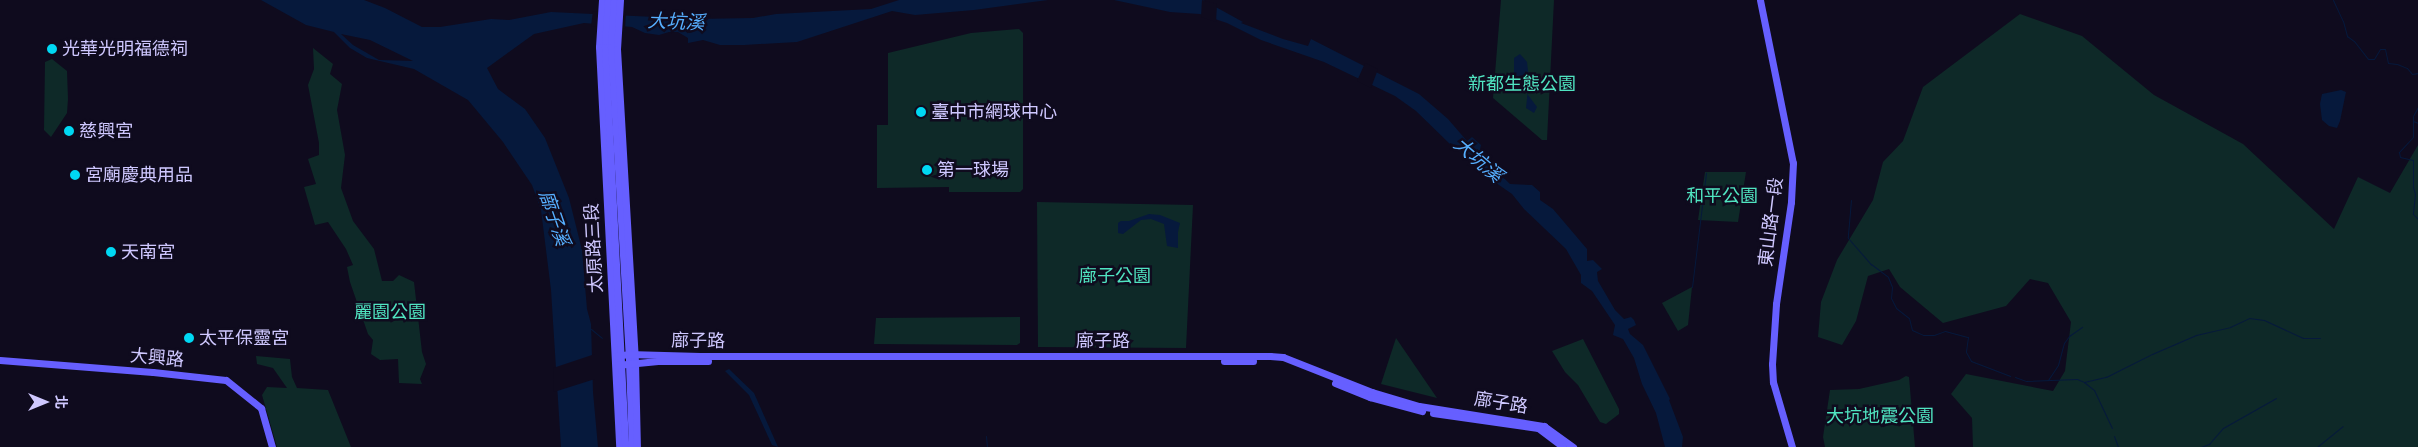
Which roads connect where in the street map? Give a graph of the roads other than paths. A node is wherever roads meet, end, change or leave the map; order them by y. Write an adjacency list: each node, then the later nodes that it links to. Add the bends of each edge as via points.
1 (602, 0): 6 (main road)
2 (608, 0): 6 (main road)
3 (614, 0): 6 (main road)
4 (620, 0): 6 (main road)
5 (1760, 0): 17 (main road, 東山路一段, via 1793,163 1772,364 1784,428)
6 (608, 48): 7 (main road, 太原路三段); 7 (main road, 太原路三段)
7 (625, 355): 9 (main road, 太原路三段); 9 (main road, 太原路三段); 16 (main road, 廍子路, via 1283,357 1411,404 1544,426)
8 (0, 360): 10 (main road, 大興路, via 226,380 261,408)
9 (626, 363): 11 (main road, 太原路三段); 12 (main road, 太原路三段); 13 (main road, 太原路三段); 14 (main road, 太原路三段); 15 (main road, 廍子路, via 1270,360 1414,410 1538,428)
10 (272, 447)
11 (619, 447)
12 (625, 447)
13 (632, 447)
14 (637, 447)
15 (1563, 447)
16 (1573, 447)
17 (1792, 447)

